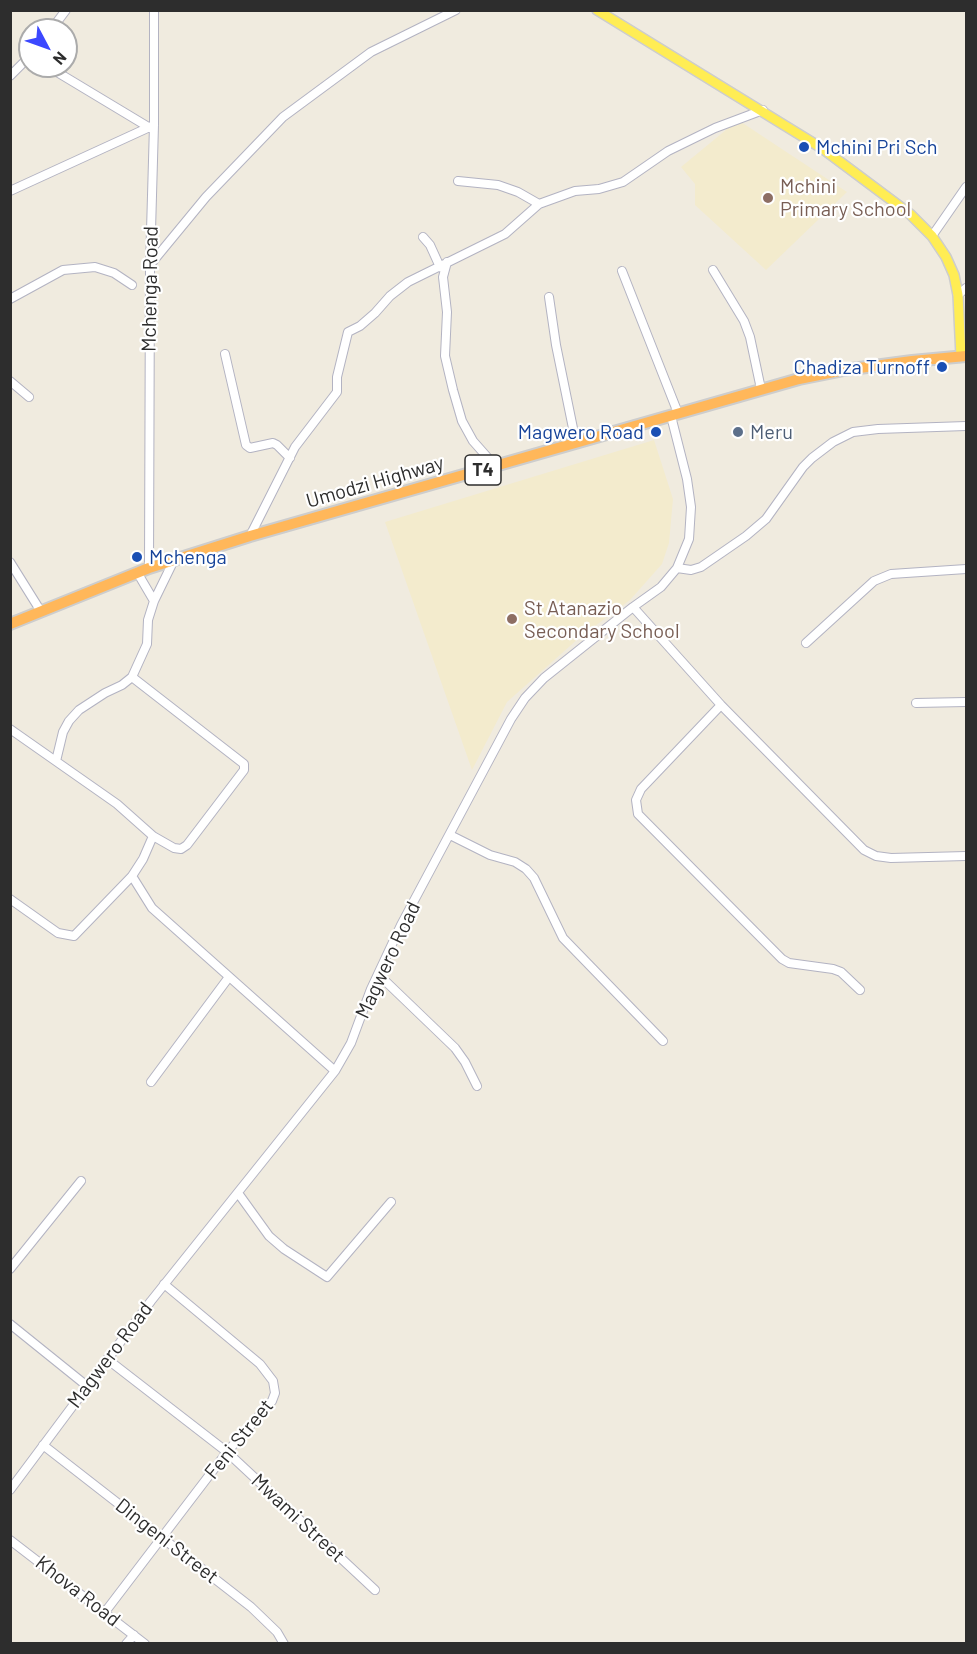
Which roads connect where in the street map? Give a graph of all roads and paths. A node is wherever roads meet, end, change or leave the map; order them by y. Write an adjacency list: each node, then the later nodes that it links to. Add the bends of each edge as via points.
1 (154, 10): 6 (street, Mchenga Road)
2 (456, 10): 14 (street, via 371,52 283,117 206,197)
3 (597, 10): 5 (main road)
4 (68, 78): 6 (street)
5 (763, 110): 10 (street, via 668,151 622,182 575,191); 11 (main road, via 871,183)
6 (152, 126): 9 (street); 14 (street, Mchenga Road)
7 (458, 181): 10 (street, via 498,185)
8 (966, 186): 11 (street)
9 (10, 191)
10 (538, 204): 13 (street, via 504,234)
11 (932, 236): 19 (main road, via 954,275)
12 (423, 237): 13 (street)
13 (444, 265): 30 (street, via 408,282 360,326 348,332 337,392); 31 (street, via 446,356 453,390 473,441)
14 (150, 266): 35 (street, Mchenga Road)
15 (713, 270): 25 (street, via 744,321)
16 (622, 271): 27 (street, Magwero Road)
17 (132, 285): 21 (street, via 95,267 63,270)
18 (966, 288): 19 (street)
19 (958, 295): 23 (main road)
20 (549, 297): 29 (street)
21 (10, 299)
22 (225, 354): 30 (street, via 246,445 250,448 273,443)
23 (964, 356): 25 (highway, Umodzi Highway / T4, via 844,369)
24 (10, 381): 26 (street)
25 (761, 389): 27 (highway, Umodzi Highway / T4)
26 (29, 396)
27 (675, 415): 29 (highway, Umodzi Highway / T4); 36 (street, Magwero Road, via 691,507 689,539)
28 (966, 426): 36 (street, via 878,429 853,432 832,442 803,467 766,519 746,536 701,567)
29 (576, 443): 31 (highway, Umodzi Highway / T4)
30 (290, 458): 32 (street)
31 (496, 467): 32 (highway, Umodzi Highway / T4)
32 (250, 536): 33 (highway, Umodzi Highway / T4)
33 (174, 560): 35 (highway, Umodzi Highway / T4); 39 (street)
34 (10, 562): 41 (street)
35 (149, 568): 38 (highway, Umodzi Highway / T4)
36 (677, 568): 40 (street, Magwero Road, via 661,587)
37 (966, 569): 43 (street, via 891,574 874,581)
38 (137, 572): 39 (street); 41 (highway, Umodzi Highway / T4)
39 (154, 601): 44 (street, via 147,644)
40 (633, 607): 47 (street); 50 (street, Magwero Road, via 544,678 525,698)
41 (40, 610): 42 (highway, Umodzi Highway / T4)
42 (10, 624)
43 (806, 643)
44 (132, 677): 49 (street, via 79,710 69,721); 51 (street, via 244,764 244,770 187,845 174,848)
45 (966, 702): 46 (street)
46 (916, 703)
47 (721, 705): 52 (street, via 864,849 891,858); 57 (street, via 641,789 636,800 638,814 782,959 841,972)
48 (10, 729): 49 (street)
49 (56, 761): 51 (street, via 117,804)
50 (450, 835): 55 (street, Magwero Road); 58 (street, via 526,869 563,938)
51 (153, 836): 53 (street)
52 (966, 856)
53 (132, 876): 54 (street, via 75,936 58,933); 56 (street, via 152,908)
54 (10, 899)
55 (378, 974): 59 (street, Magwero Road, via 351,1043); 61 (street, via 455,1048)
56 (229, 977): 59 (street); 60 (street)
57 (860, 990)
58 (663, 1041)
59 (335, 1071): 63 (street, Magwero Road)
60 (151, 1082)
61 (477, 1086)
62 (81, 1181): 65 (street)
63 (238, 1192): 64 (street, via 269,1236 324,1277); 66 (street, Magwero Road)
64 (392, 1202)
65 (10, 1269)
66 (164, 1284): 68 (street, Magwero Road); 71 (street, Feni Street, via 252,1356 275,1385 272,1401)
67 (10, 1324): 69 (street)
68 (107, 1359): 69 (street, Magwero Road); 71 (street, Mwami Street)
69 (87, 1386): 70 (street, Magwero Road)
70 (43, 1445): 72 (street, Magwero Road); 73 (street, Dingeni Street)
71 (227, 1452): 73 (street, Feni Street); 75 (street, Mwami Street)
72 (10, 1490)
73 (162, 1537): 76 (street, Feni Street); 80 (street, Dingeni Street, via 259,1613)
74 (10, 1540): 76 (street, Khova Road)
75 (375, 1590)
76 (105, 1612): 77 (street, Khova Road)
77 (134, 1635): 78 (street); 79 (street, Khova Road)
78 (126, 1644)
79 (145, 1644)
80 (284, 1644)

